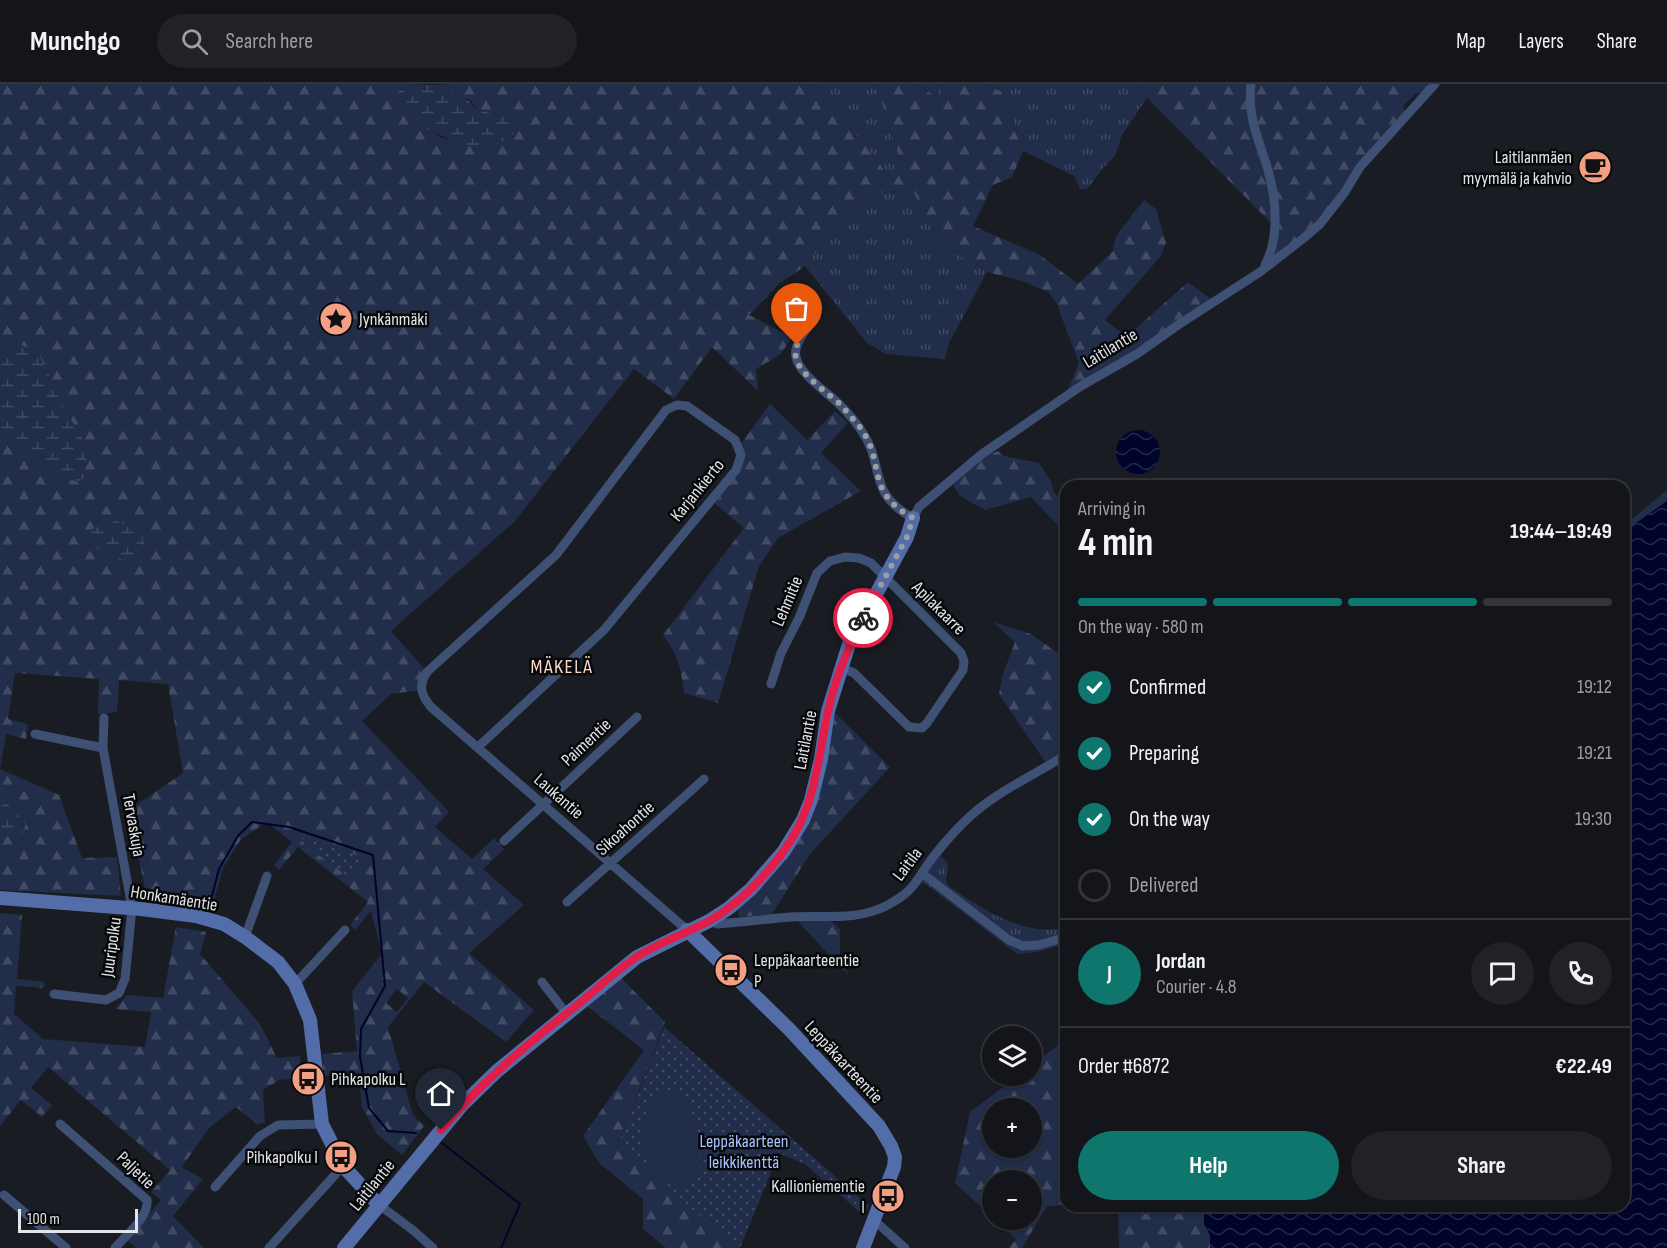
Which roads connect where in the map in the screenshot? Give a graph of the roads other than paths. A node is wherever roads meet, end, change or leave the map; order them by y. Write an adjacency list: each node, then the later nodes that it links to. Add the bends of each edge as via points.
1 (1251, 84): 3 (street, via 1251,114 1268,170 1274,217 1274,243)
2 (1435, 84): 3 (street, Laitilantie, via 1360,166 1320,224)
3 (1260, 272): 5 (street, Laitilantie, via 982,454 919,507)
4 (816, 317): 5 (street, via 797,345 796,359 803,371 860,428 870,443 883,493)
5 (913, 518): 6 (street, Laitilantie)
6 (886, 578): 7 (street, Laitilantie, via 849,644); 7 (street, Apilakaarre, via 961,653 963,670 927,723 915,728 909,727 854,674); 9 (street, Lehmitie, via 871,563 859,558 845,557 823,565 781,653)
7 (841, 668): 25 (street, Laitilantie, via 828,711 811,800 802,820 784,850 751,889)
8 (421, 681): 13 (street, Laukantie, via 421,690 431,707); 13 (street, Karjankierto, via 556,555 666,410 687,406 735,440 741,455 736,470 611,622)
9 (771, 684)
10 (637, 717): 17 (street, Paimentie)
11 (104, 718): 14 (street, Tervaskuja)
12 (35, 734): 14 (street)
13 (478, 747): 17 (street, Laukantie)
14 (103, 748): 24 (street, Tervaskuja)
15 (1060, 758): 20 (street, Laitila, via 992,798 944,843)
16 (704, 779): 19 (street, Sikoahontie)
17 (543, 804): 18 (street, Paimentie); 19 (street, Laukantie)
18 (504, 841)
19 (610, 864): 23 (street, Sikoahontie); 27 (street, Laukantie)
20 (923, 874): 25 (street, Laitila, via 905,896 883,908 854,916 718,924); 29 (street, via 1016,944 1039,945)
21 (267, 876): 28 (street)
22 (0, 898): 24 (street, Honkamäentie)
23 (567, 902)
24 (132, 908): 28 (street, Honkamäentie, via 196,916 224,924); 32 (street, Juuripolku, via 125,979 119,993 106,1000)
25 (709, 921): 27 (street, Laitilantie)
26 (345, 930): 31 (street)
27 (687, 930): 33 (street, Laitilantie, via 637,957); 40 (street, Leppäkaarteentie, via 789,1029 879,1126 895,1157)
28 (245, 937): 31 (street, Honkamäentie, via 278,962)
29 (1060, 939)
30 (542, 982): 33 (street)
31 (296, 984): 35 (street, Honkamäentie, via 310,1020)
32 (54, 994)
33 (566, 1013): 39 (street, Laitilantie, via 462,1105)
34 (60, 1124): 42 (street, Paljetie, via 147,1200 143,1215)
35 (322, 1124): 36 (street, Honkamäentie); 37 (street, via 278,1125 260,1136)
36 (343, 1166): 39 (street, Honkamäentie); 43 (street)
37 (215, 1186)
38 (4, 1195): 41 (street)
39 (378, 1204): 44 (street, Laitilantie); 45 (street, Honkamäentie)
40 (874, 1220): 46 (street, Leppäkaarteentie); 47 (street)
41 (66, 1248)
42 (115, 1248)
43 (269, 1248)
44 (344, 1248)
45 (433, 1248)
46 (863, 1248)
47 (905, 1248)

